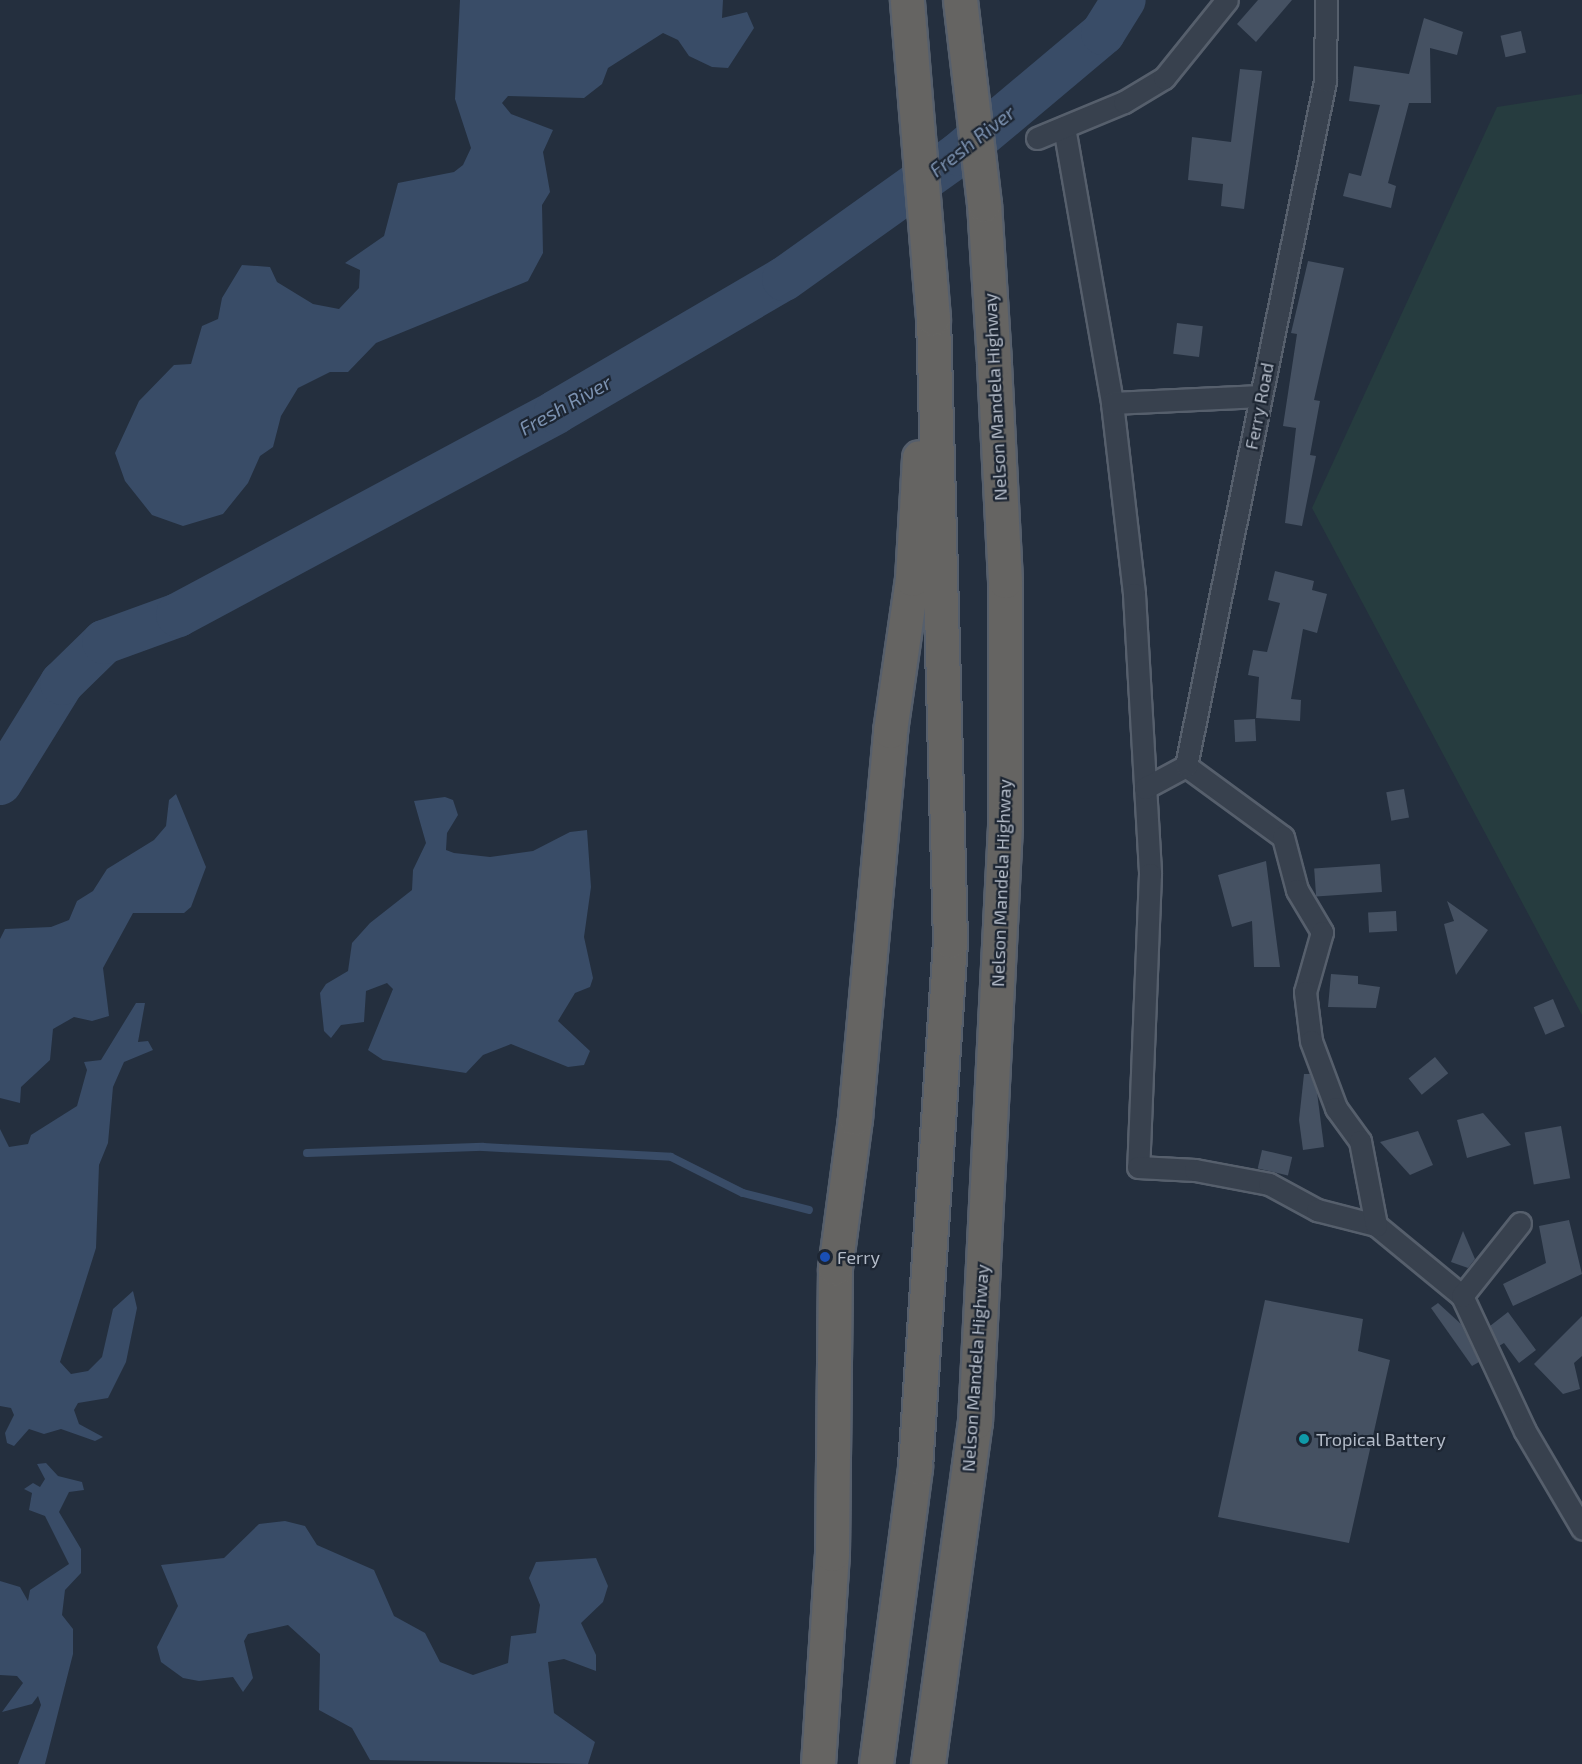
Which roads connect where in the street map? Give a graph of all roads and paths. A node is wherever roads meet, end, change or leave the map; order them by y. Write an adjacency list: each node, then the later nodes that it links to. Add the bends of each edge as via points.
1 (907, 0): 7 (highway)
2 (1227, 0): 5 (street, via 1164,78)
3 (1326, 0): 8 (street, Ferry Road, via 1325,81)
4 (961, 8): 18 (highway, Nelson Mandela Highway, via 984,204 1005,580 1005,825 975,1422)
5 (1064, 127): 6 (street); 9 (street)
6 (1037, 138)
7 (933, 318): 16 (highway, via 912,579 890,731 855,1118 835,1268 832,1554); 17 (highway, via 950,941 915,1467)
8 (1261, 396): 9 (street); 10 (street, Ferry Road)
9 (1112, 403): 11 (street, via 1134,594)
10 (1186, 766): 11 (street); 13 (street, via 1283,837 1297,890 1322,932 1305,992 1311,1041 1336,1108 1360,1142)
11 (1145, 788): 13 (street, via 1149,874 1138,1167 1195,1170 1269,1184 1317,1210)
12 (1520, 1223): 14 (street)
13 (1376, 1225): 14 (street)
14 (1462, 1296): 15 (street, via 1525,1431)
15 (1582, 1528)
16 (818, 1764)
17 (876, 1764)
18 (928, 1764)

